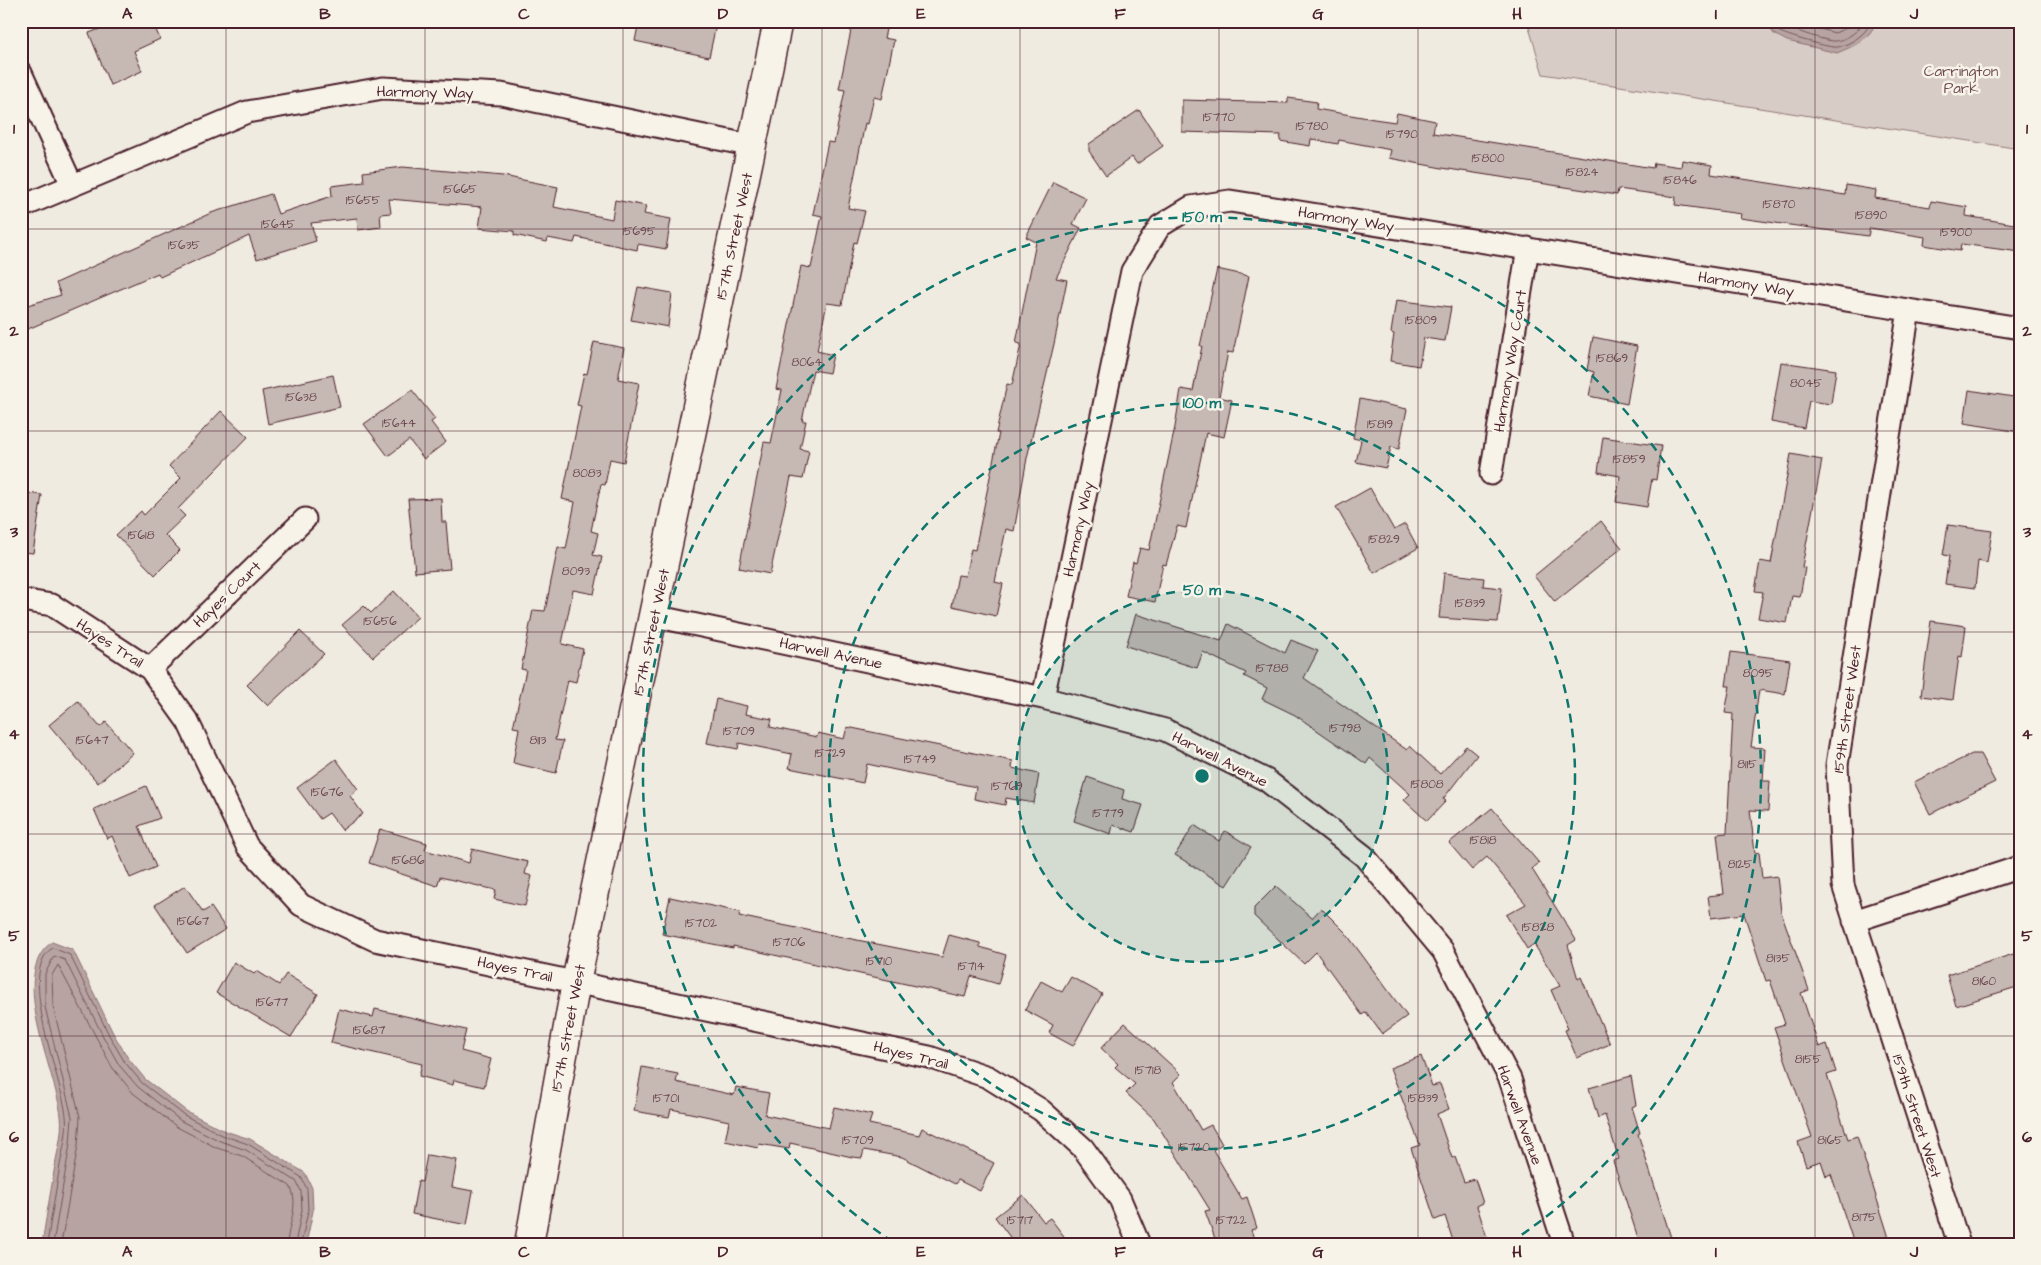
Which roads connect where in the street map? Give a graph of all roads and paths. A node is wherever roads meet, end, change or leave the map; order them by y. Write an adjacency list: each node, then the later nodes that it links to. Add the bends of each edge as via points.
1 (778, 21): 3 (street, 157th Street West)
2 (21, 73): 4 (street)
3 (753, 146): 4 (street, Harmony Way, via 501,94 383,88 248,112); 12 (street, 157th Street West)
4 (72, 185): 5 (street, Harmony Way)
5 (21, 207)
6 (1528, 248): 7 (street, Harmony Way); 9 (street, Harmony Way Court); 14 (street, Harmony Way, via 1230,201 1191,207 1160,226 1132,271)
7 (1909, 310): 8 (street, Harmony Way); 16 (street, 159th Street West, via 1837,765 1842,885)
8 (2020, 328)
9 (1491, 474)
10 (305, 519): 13 (street, Hayes Court)
11 (21, 600): 13 (street, Hayes Trail, via 52,606)
12 (654, 616): 14 (street, Harwell Avenue); 17 (street, 157th Street West)
13 (150, 669): 17 (street, Hayes Trail, via 188,722 247,846 302,904 375,940)
14 (1043, 698): 20 (street, Harwell Avenue, via 1164,730 1266,780 1364,856 1443,950 1510,1079)
15 (2020, 867): 16 (street)
16 (1854, 921): 21 (street, 159th Street West)
17 (576, 982): 18 (street, 157th Street West); 19 (street, Hayes Trail, via 929,1057 988,1077 1042,1110 1083,1148 1120,1200)
18 (529, 1244)
19 (1139, 1244)
20 (1564, 1244)
21 (1959, 1244)

